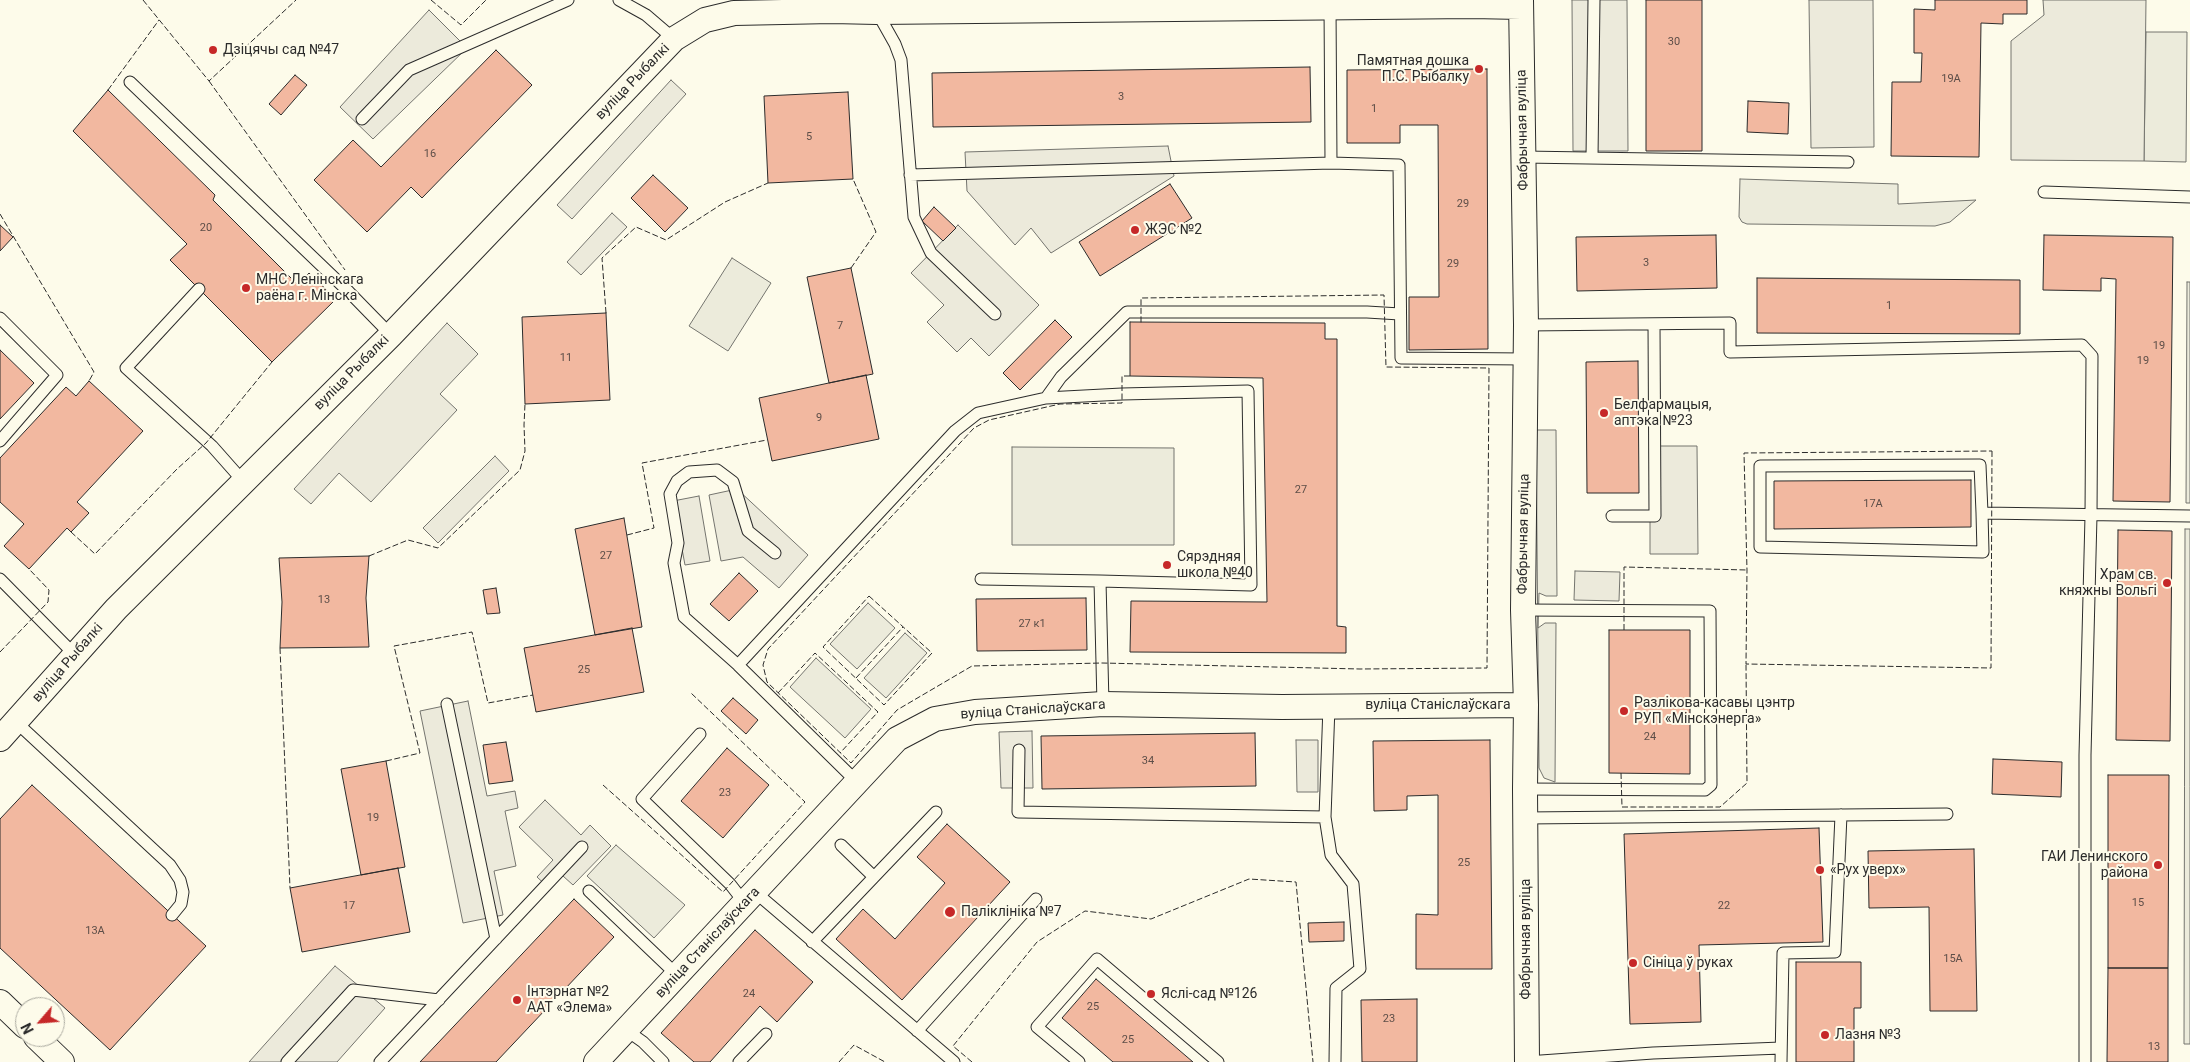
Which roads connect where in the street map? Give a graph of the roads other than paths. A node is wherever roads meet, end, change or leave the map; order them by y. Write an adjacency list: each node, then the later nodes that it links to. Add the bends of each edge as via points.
1 (568, 0): 11 (lane, via 408,70)
2 (620, 0): 9 (lane, via 646,15)
3 (1594, 0): 13 (lane)
4 (1521, 3): 5 (street, вуліца Рыбалкі, via 1472,6); 12 (street, Фабрычная вуліца)
5 (1330, 4): 7 (street, вуліца Рыбалкі); 15 (lane)
6 (1118, 5): 7 (street, вуліца Рыбалкі); 8 (street, вуліца Рыбалкі)
7 (1175, 5)
8 (875, 6): 9 (street, вуліца Рыбалкі, via 832,11 734,13 704,20); 16 (lane, via 901,60)
9 (674, 39): 25 (street, вуліца Рыбалкі)
10 (130, 82): 25 (lane)
11 (362, 119)
12 (1522, 158): 13 (lane); 24 (street, Фабрычная вуліца)
13 (1592, 158): 14 (lane)
14 (1848, 162)
15 (1330, 163): 16 (lane); 21 (lane, via 1399,164)
16 (910, 174): 20 (lane, via 914,216 931,253)
17 (2044, 192): 18 (lane)
18 (2190, 197)
19 (199, 289): 29 (lane, via 126,368 212,446)
20 (995, 314)
21 (1400, 314): 26 (lane, via 1401,358); 27 (lane, via 1127,312 1061,377)
22 (0, 318): 28 (lane, via 57,375)
23 (1654, 324): 24 (lane); 31 (lane, via 1655,516); 32 (lane, via 1730,323 1730,352 2082,345 2092,356)
24 (1526, 325): 26 (street, Фабрычная вуліца)
25 (391, 335): 29 (street, вуліца Рыбалкі)
26 (1526, 359): 38 (street, Фабрычная вуліца)
27 (1046, 398): 37 (lane, via 1248,391 1251,585); 40 (lane, via 978,413 955,431)
28 (0, 441)
29 (243, 481): 39 (street, вуліца Рыбалкі)
30 (1982, 513): 30 (lane, via 1980,465 1760,466 1760,547 1983,552); 32 (lane)
31 (1612, 516)
32 (2091, 516): 33 (lane); 83 (lane, via 2085,755)
33 (2190, 516)
34 (775, 553): 40 (lane, via 748,531 733,482 717,470 689,472 677,481 670,494 678,543 674,563 684,616)
35 (0, 579): 39 (lane)
36 (982, 580): 37 (lane)
37 (1100, 581): 42 (lane)
38 (1523, 610): 43 (street, Фабрычная вуліца); 49 (lane, via 1710,611 1710,785 1705,790)
39 (75, 655): 45 (street, вуліца Рыбалкі)
40 (738, 665): 48 (lane)
41 (447, 704): 62 (lane)
42 (1102, 704): 44 (street, вуліца Станіслаўскага); 48 (street, вуліца Станіслаўскага, via 975,712 935,719 897,740)
43 (1526, 705): 44 (street, вуліца Станіслаўскага); 49 (street, Фабрычная вуліца)
44 (1329, 706): 53 (lane)
45 (8, 731): 61 (lane, via 170,866 180,880 183,892 181,904)
46 (700, 734): 59 (lane, via 642,799 730,884)
47 (1019, 750): 53 (lane, via 1018,812)
48 (856, 782): 59 (street, вуліца Станіслаўскага)
49 (1524, 789): 54 (street, Фабрычная вуліца)
50 (936, 812): 57 (lane)
51 (1947, 814): 52 (lane)
52 (1841, 815): 54 (lane); 70 (lane, via 1835,952 1783,953)
53 (1325, 816): 80 (lane, via 1331,855 1353,884 1360,969 1336,988)
54 (1525, 818): 81 (street, Фабрычная вуліца)
55 (841, 845): 57 (lane)
56 (582, 847): 62 (lane)
57 (874, 877): 63 (lane)
58 (589, 892): 64 (lane)
59 (750, 897): 63 (lane); 64 (street, вуліца Станіслаўскага)
60 (1036, 899): 67 (lane)
61 (172, 915)
62 (496, 939): 65 (lane)
63 (812, 942): 67 (lane)
64 (677, 975): 66 (street, вуліца Станіслаўскага)
65 (439, 1000): 72 (lane, via 352,990); 73 (lane)
66 (626, 1030): 74 (street, вуліца Станіслаўскага); 75 (lane)
67 (917, 1031): 77 (lane)
68 (766, 1034): 76 (lane)
69 (46, 1047): 71 (street)
70 (1781, 1048): 81 (lane); 82 (lane)
71 (62, 1062)
72 (287, 1062)
73 (380, 1062)
74 (596, 1062)
75 (663, 1062)
76 (739, 1062)
77 (954, 1062)
78 (1079, 1062): 79 (lane, via 1037,1027 1097,960)
79 (1218, 1062)
80 (1335, 1062)
81 (1527, 1062)
82 (1781, 1062)
83 (2085, 1062)

